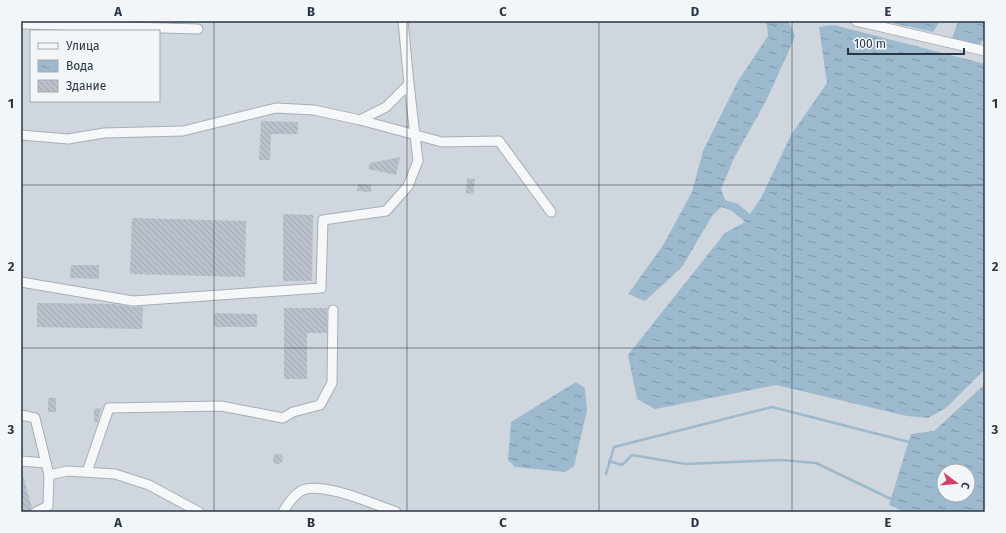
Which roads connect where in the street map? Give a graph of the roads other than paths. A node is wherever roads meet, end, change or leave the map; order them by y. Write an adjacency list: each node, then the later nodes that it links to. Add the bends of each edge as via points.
1 (403, 21): 6 (lane)
2 (856, 21): 5 (lane)
3 (21, 24): 4 (lane)
4 (198, 30)
5 (985, 51)
6 (409, 84): 7 (lane, via 386,107); 9 (lane)
7 (360, 120): 8 (lane, via 314,110 276,108 183,131 104,133 68,140); 9 (lane)
8 (21, 135)
9 (416, 136): 10 (lane, via 442,142 499,141); 11 (lane, via 418,161 408,186 386,211 323,220 321,288 133,300)
10 (551, 212)
11 (21, 282)
12 (333, 310): 16 (lane, via 332,383 320,406 293,412 283,418 221,406 109,408)
13 (21, 415): 15 (lane, via 35,418)
14 (21, 461): 15 (lane)
15 (46, 463): 17 (lane)
16 (86, 472): 17 (lane, via 67,471); 19 (lane, via 115,474 149,485)
17 (48, 475): 18 (lane, via 48,506)
18 (36, 512)
19 (199, 512)
20 (283, 512): 21 (lane, via 301,491 310,488 343,493)
21 (396, 512)

